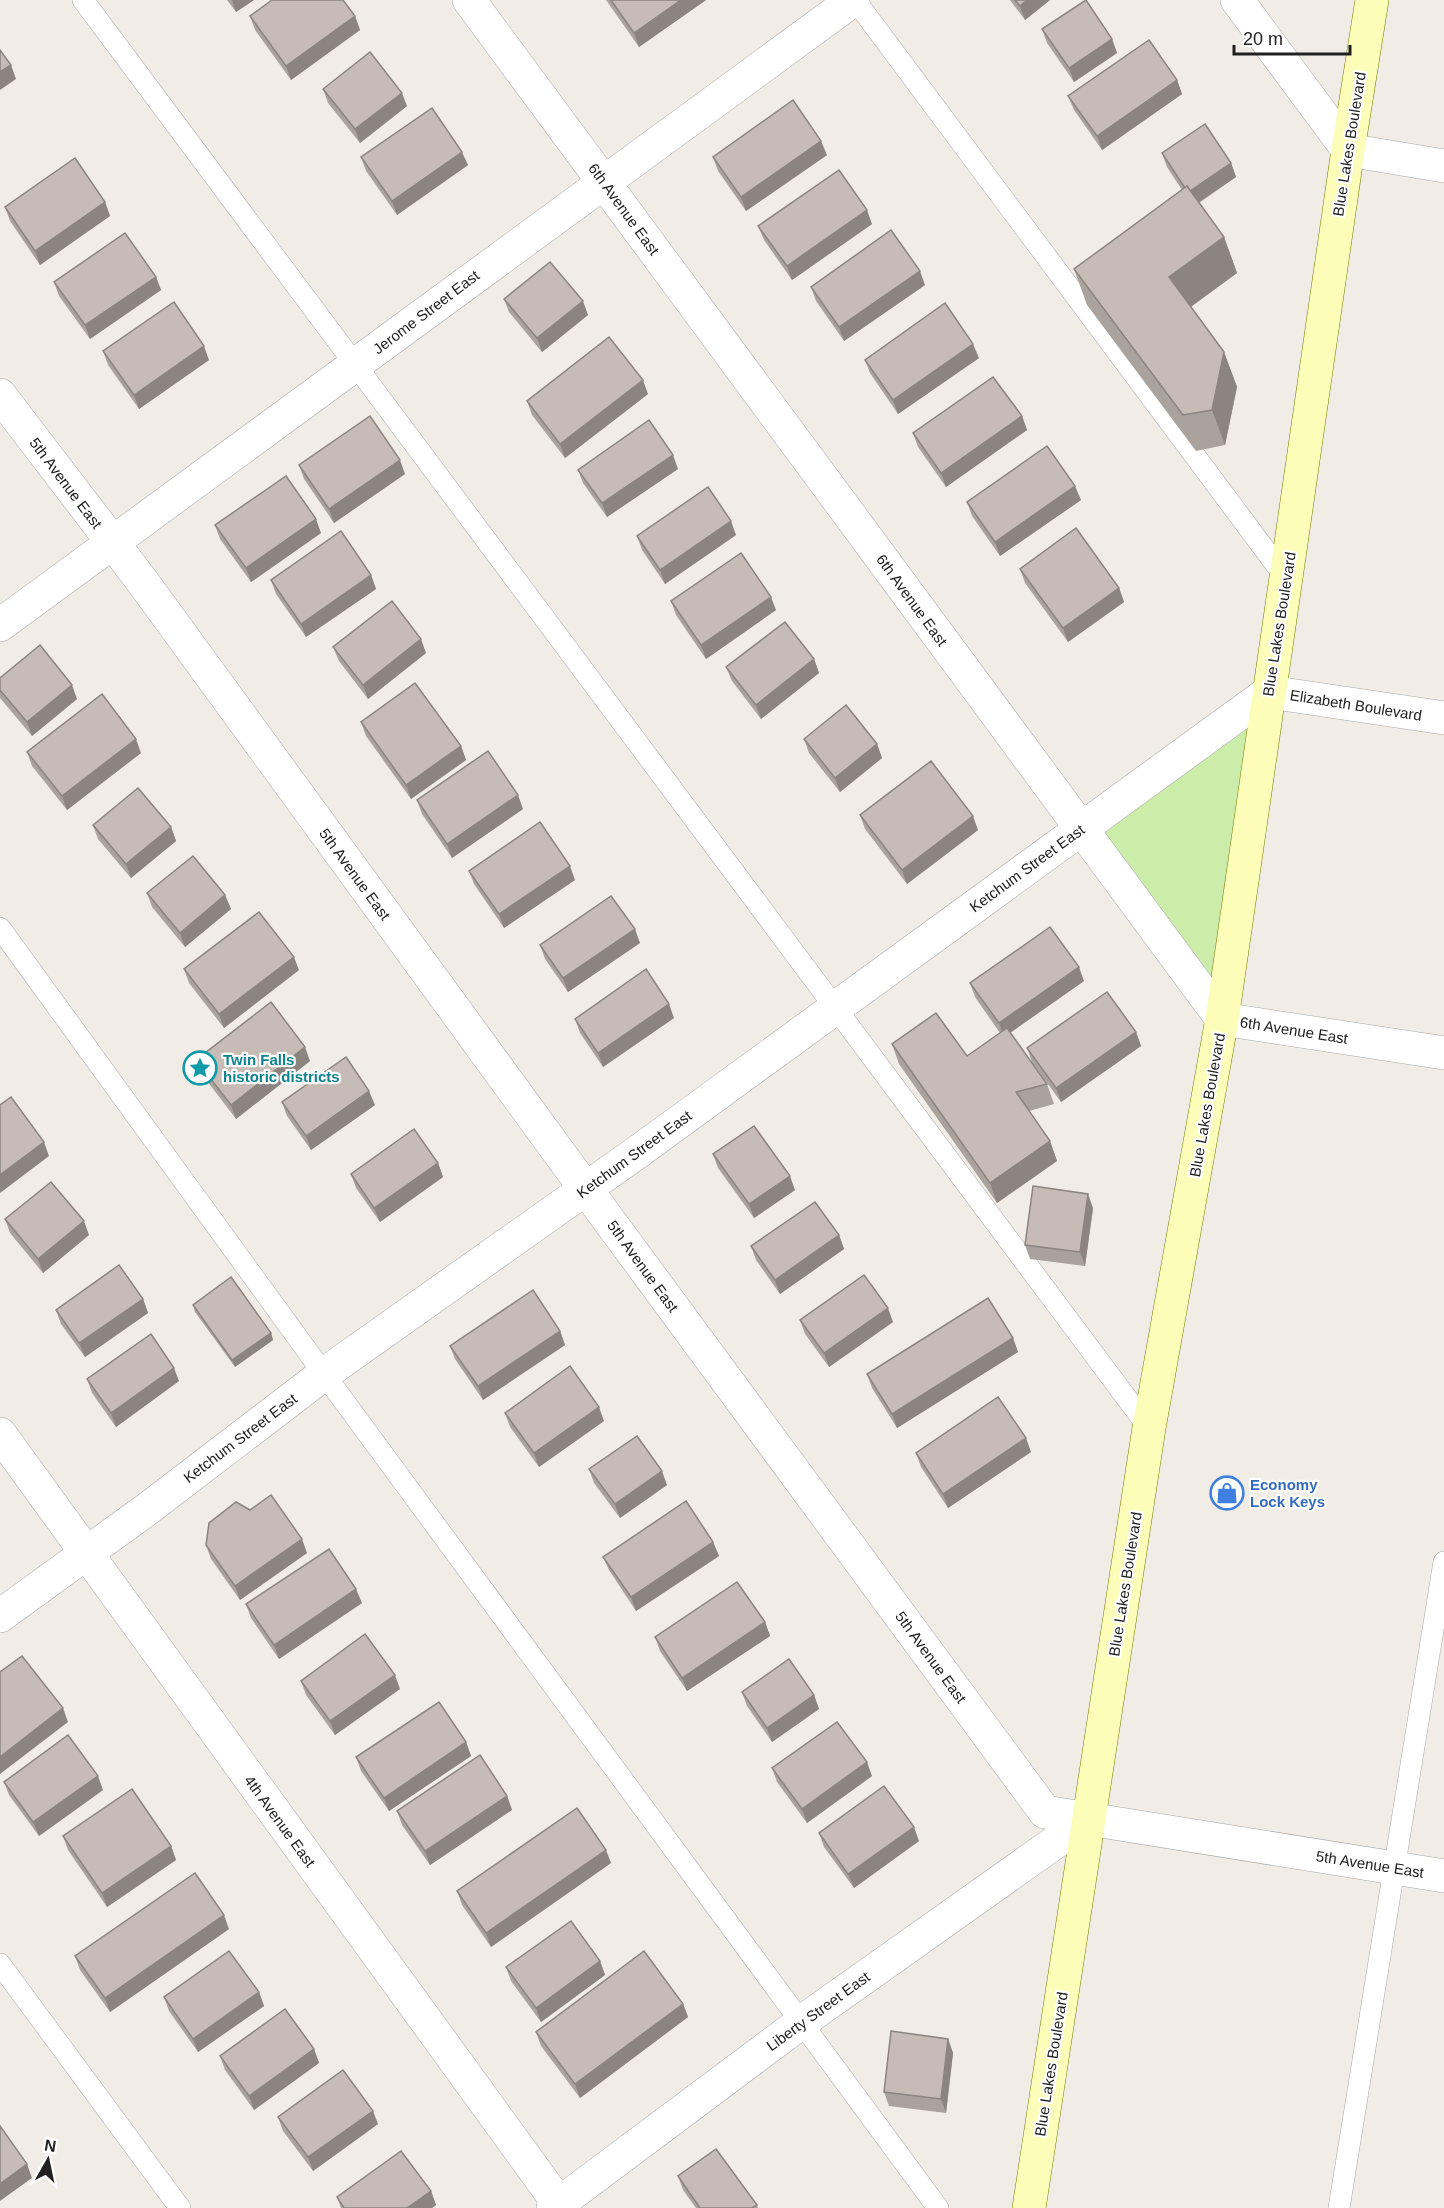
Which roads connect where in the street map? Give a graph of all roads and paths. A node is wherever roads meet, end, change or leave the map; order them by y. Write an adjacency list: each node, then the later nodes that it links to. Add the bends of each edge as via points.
1 (83, 0): 9 (lane)
2 (469, 0): 8 (street, 6th Avenue East)
3 (854, 0): 8 (street, Jerome Street East); 12 (lane)
4 (1237, 0): 6 (street)
5 (1372, 0): 6 (main road, Blue Lakes Boulevard)
6 (1347, 150): 7 (street); 12 (main road, Blue Lakes Boulevard)
7 (1444, 166)
8 (603, 181): 9 (street, Jerome Street East); 16 (street, 6th Avenue East)
9 (355, 364): 11 (street, Jerome Street East); 18 (lane)
10 (0, 395): 11 (street, 5th Avenue East)
11 (111, 543): 13 (street, Jerome Street East); 21 (street, 5th Avenue East)
12 (1286, 578): 14 (main road, Blue Lakes Boulevard)
13 (0, 625)
14 (1269, 692): 15 (street, Elizabeth Boulevard); 16 (street, Ketchum Street East); 19 (main road, Blue Lakes Boulevard)
15 (1444, 718)
16 (1081, 828): 18 (street, Ketchum Street East); 19 (street, 6th Avenue East)
17 (0, 928): 22 (lane)
18 (835, 1008): 21 (street, Ketchum Street East); 23 (lane)
19 (1222, 1019): 20 (street, 6th Avenue East); 23 (main road, Blue Lakes Boulevard)
20 (1444, 1053)
21 (586, 1189): 22 (street, Ketchum Street East); 28 (street, 5th Avenue East, via 1045,1812)
22 (324, 1374): 25 (street, Ketchum Street East); 32 (lane)
23 (1149, 1428): 28 (main road, Blue Lakes Boulevard)
24 (0, 1434): 25 (street, 4th Avenue East)
25 (87, 1553): 27 (street, Ketchum Street East); 33 (street, 4th Avenue East)
26 (1444, 1562): 29 (lane)
27 (0, 1616)
28 (1088, 1819): 29 (street, 5th Avenue East); 32 (street, Liberty Street East); 36 (main road, Blue Lakes Boulevard)
29 (1395, 1869): 30 (street, 5th Avenue East); 37 (lane)
30 (1444, 1876)
31 (0, 1964): 34 (lane)
32 (802, 2021): 33 (street, Liberty Street East); 35 (lane)
33 (558, 2207)
34 (180, 2208)
35 (938, 2208)
36 (1029, 2208)
37 (1339, 2208)

